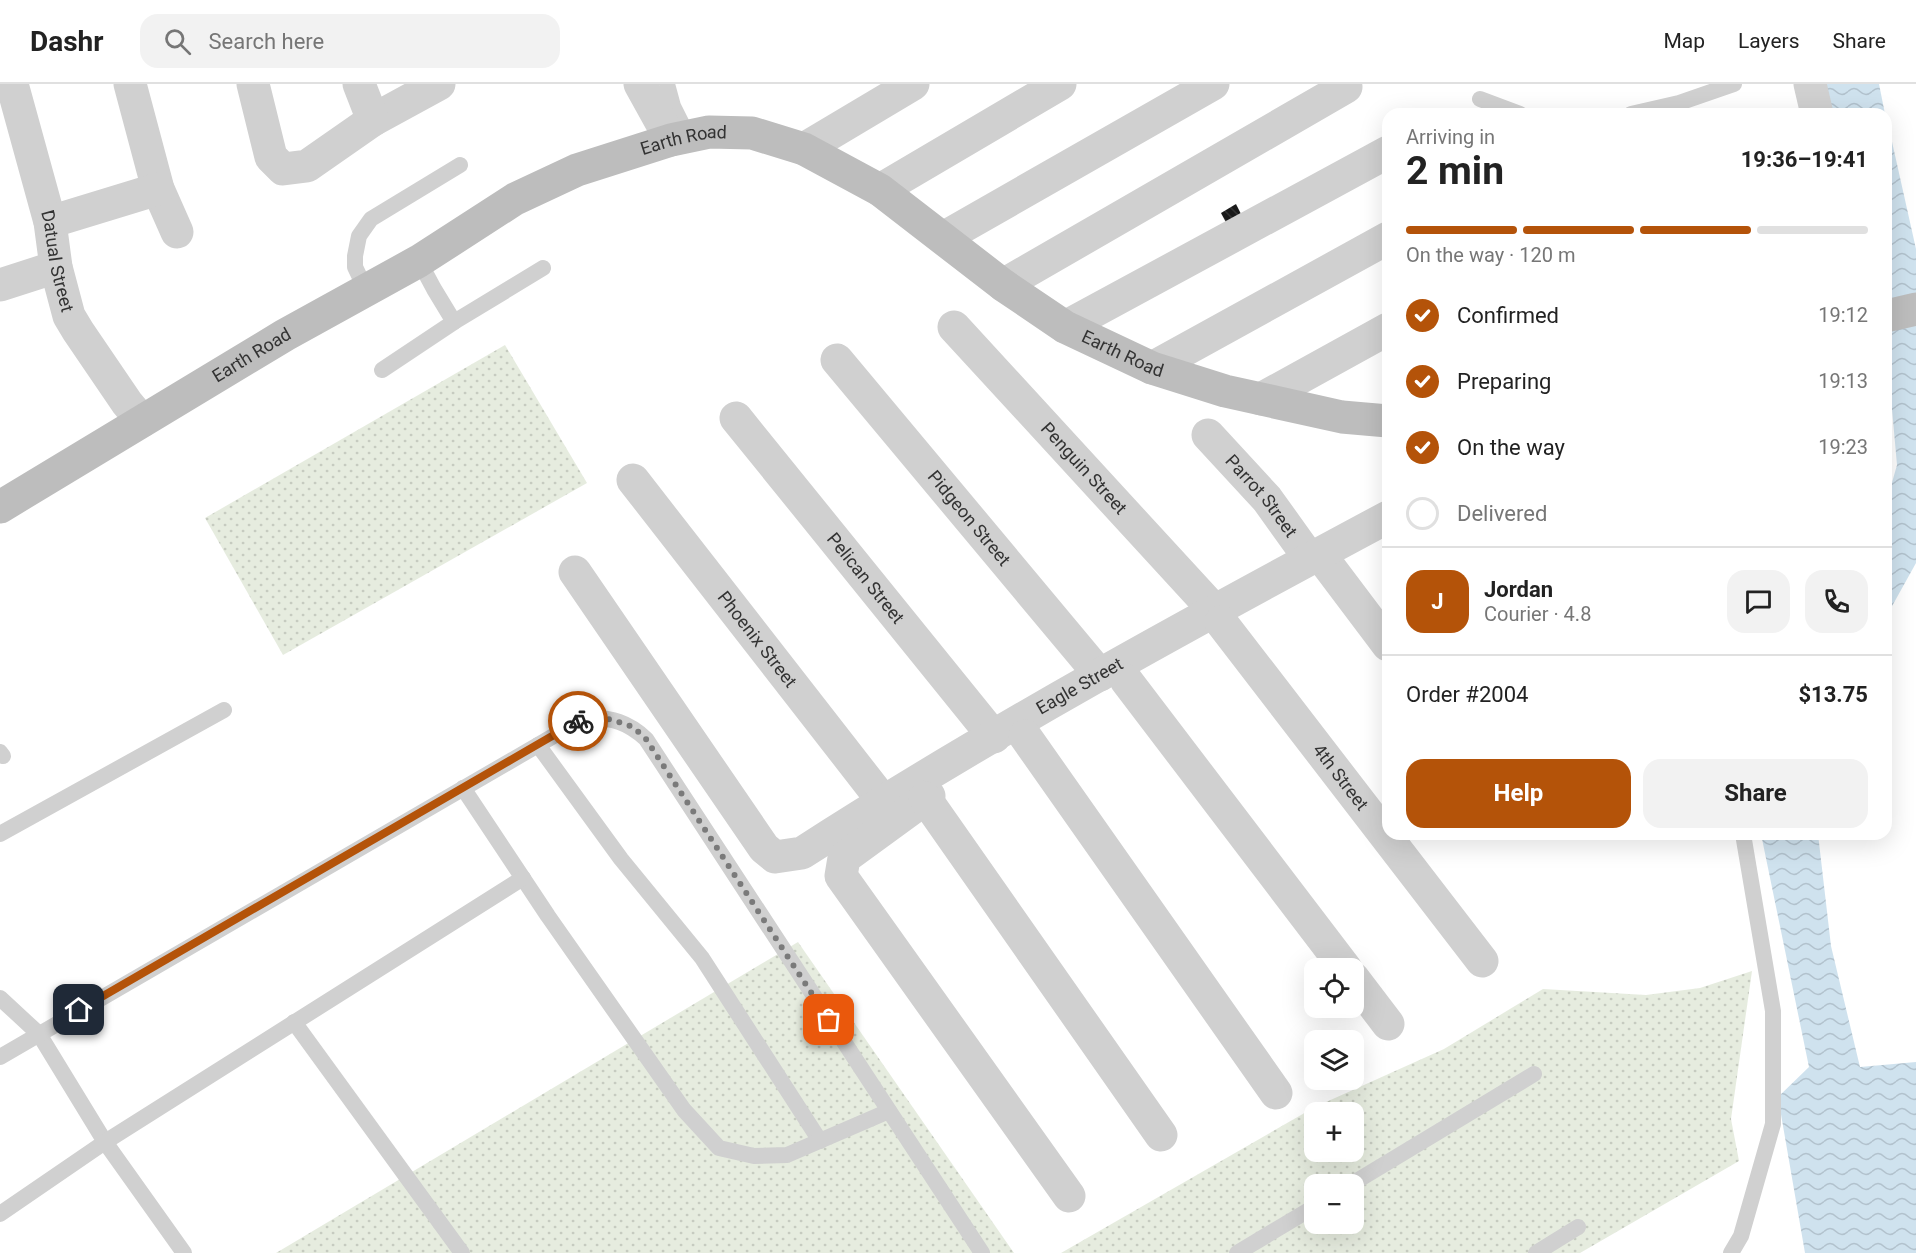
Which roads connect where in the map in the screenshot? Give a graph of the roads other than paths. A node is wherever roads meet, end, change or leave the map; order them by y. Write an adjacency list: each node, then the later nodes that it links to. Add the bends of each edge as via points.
1 (12, 84): 25 (street, Datual Street)
2 (130, 84): 23 (street)
3 (253, 84): 18 (street, via 270,157 283,169 307,166)
4 (359, 84): 18 (street)
5 (439, 84): 18 (street)
6 (640, 84): 19 (street)
7 (667, 84): 19 (lane)
8 (913, 84): 20 (street)
9 (1060, 84): 24 (street)
10 (1213, 84): 27 (street)
11 (1734, 84): 16 (lane)
12 (1810, 84): 17 (street)
13 (1346, 87): 33 (street)
14 (1480, 99): 15 (lane)
15 (1504, 108)
16 (1657, 108)
17 (1816, 108)
18 (373, 120)
19 (680, 138): 20 (street, Earth Road, via 709,132 752,134); 29 (street, Earth Road, via 577,170 515,199)
20 (804, 149): 24 (street, Earth Road)
21 (1382, 155): 39 (street)
22 (460, 165): 34 (lane, via 371,219 359,236 355,267)
23 (158, 189): 25 (street); 26 (street)
24 (880, 190): 27 (street, Earth Road)
25 (50, 222): 30 (street, Datual Street)
26 (177, 232)
27 (943, 238): 33 (street, Earth Road)
28 (1382, 241): 42 (street)
29 (419, 261): 34 (street, Earth Road); 37 (lane)
30 (56, 267): 32 (street); 47 (street, Datual Street, via 69,316)
31 (543, 268): 37 (lane)
32 (0, 285)
33 (1003, 285): 39 (street, Earth Road)
34 (366, 290): 47 (street, Earth Road)
35 (1916, 309): 36 (street)
36 (1892, 315)
37 (454, 322): 43 (lane)
38 (954, 327): 55 (street, Penguin Street)
39 (1065, 327): 42 (street, Earth Road)
40 (1382, 332): 44 (street)
41 (837, 360): 57 (street, Pidgeon Street)
42 (1152, 368): 44 (street, Earth Road)
43 (382, 370)
44 (1261, 399): 46 (street, Earth Road, via 1342,417)
45 (736, 418): 59 (street, Pelican Street)
46 (1382, 420)
47 (142, 421): 50 (street, Earth Road)
48 (1208, 435): 53 (street, Parrot Street)
49 (633, 480): 63 (street, Phoenix Street)
50 (0, 507)
51 (1382, 521): 53 (street, Eagle Street)
52 (1382, 533): 53 (street, Eagle Street)
53 (1319, 561): 55 (street, Eagle Street); 56 (street, Parrot Street)
54 (575, 572): 63 (street, Eagle Street, via 764,848 775,856 802,853)
55 (1217, 616): 57 (street, Eagle Street); 64 (street, 4th Street)
56 (1382, 638)
57 (1113, 678): 59 (street, Eagle Street); 69 (street, Pidgeon Street)
58 (224, 710): 65 (lane)
59 (1010, 737): 62 (street, Eagle Street); 63 (street, Eagle Street); 78 (street, Pelican Street)
60 (538, 745): 61 (lane); 79 (lane, via 588,716 633,727 646,739); 81 (lane, via 621,859 702,958)
61 (463, 788): 68 (lane); 75 (lane)
62 (925, 798): 80 (street); 84 (street, Eagle Street, via 844,858 841,876)
63 (883, 801)
64 (1382, 831)
65 (0, 834)
66 (1389, 840): 70 (street, 4th Street)
67 (1744, 840): 93 (lane, via 1773,1011 1773,1124 1741,1236)
68 (523, 879): 73 (lane); 81 (lane, via 684,1110 719,1148 754,1156 787,1155)
69 (1337, 958)
70 (1482, 961)
71 (1364, 992): 74 (street)
72 (0, 998): 75 (lane)
73 (294, 1022): 82 (lane); 89 (lane)
74 (1388, 1024)
75 (39, 1034): 76 (lane); 82 (lane)
76 (0, 1057)
77 (1534, 1074): 83 (lane)
78 (1276, 1093)
79 (889, 1111): 81 (lane); 90 (lane)
80 (1161, 1135)
81 (820, 1141)
82 (105, 1142): 86 (lane); 88 (lane)
83 (1364, 1177)
84 (1069, 1196)
85 (1304, 1213): 91 (lane)
86 (0, 1214)
87 (1578, 1227): 92 (lane)
88 (184, 1253)
89 (462, 1253)
90 (982, 1253)
91 (1237, 1253)
92 (1536, 1253)
93 (1731, 1253)

